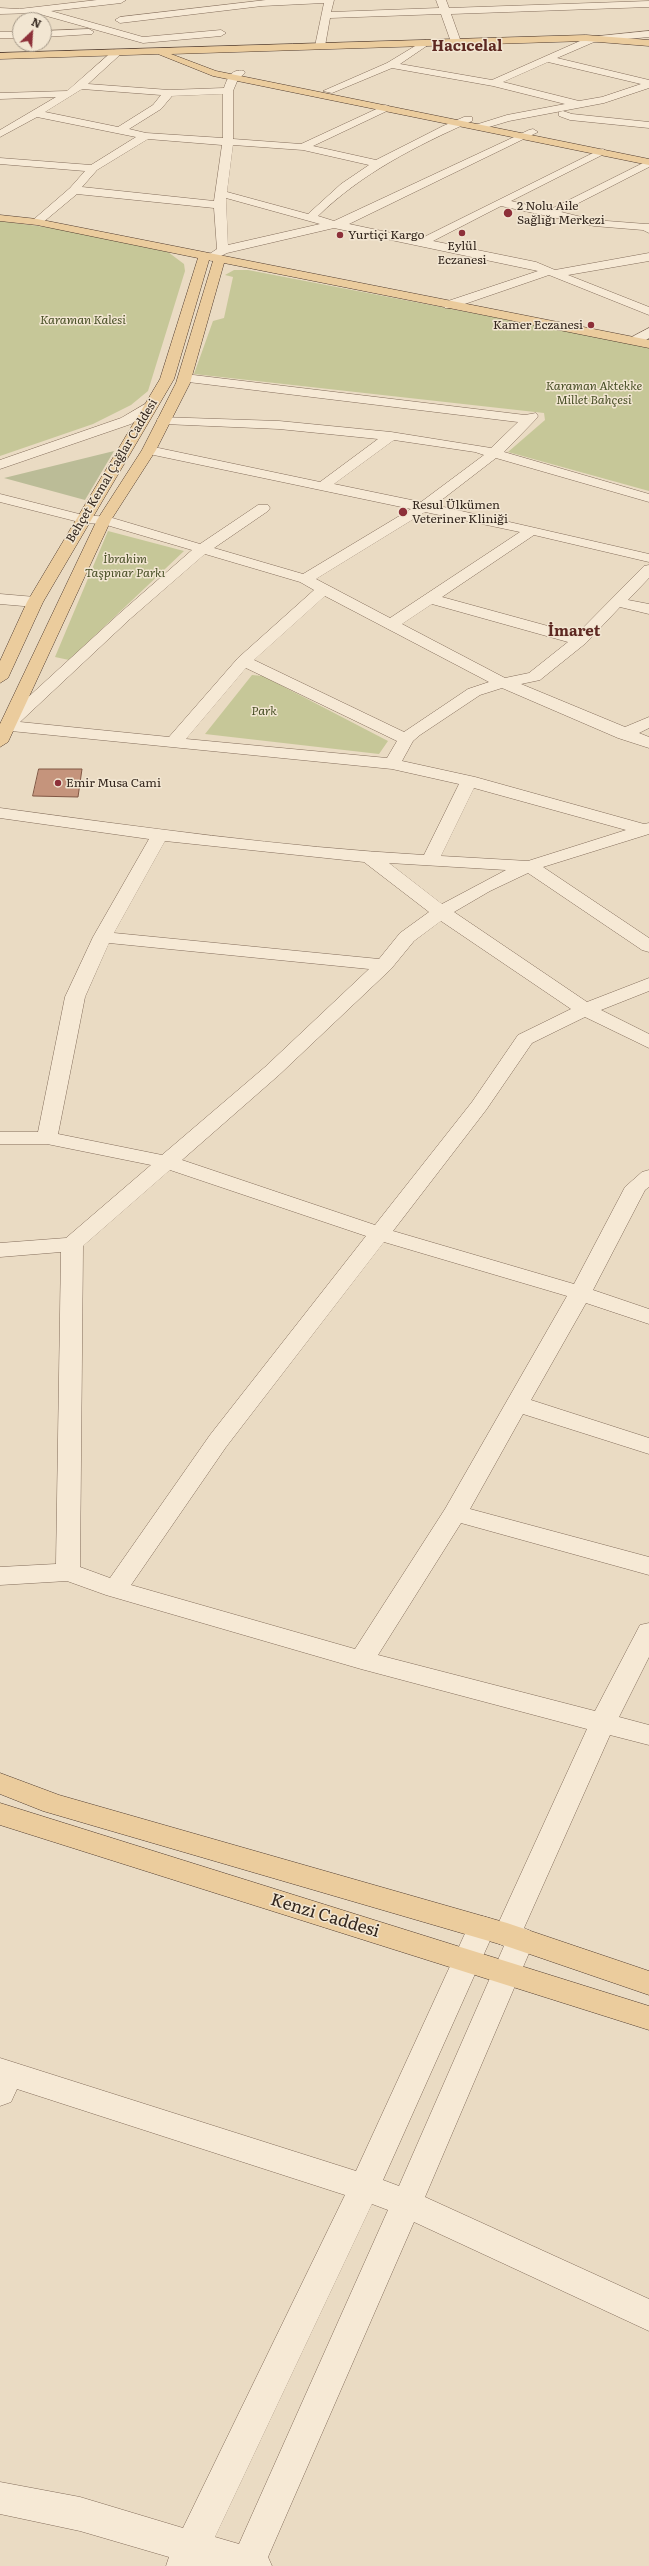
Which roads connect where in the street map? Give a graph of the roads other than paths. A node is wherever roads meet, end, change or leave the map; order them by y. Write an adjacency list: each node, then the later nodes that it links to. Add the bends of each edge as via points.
1 (121, 0): 4 (street)
2 (329, 0): 9 (street, via 262,3); 12 (street)
3 (441, 0): 7 (street)
4 (101, 1): 6 (street); 14 (street)
5 (647, 5): 7 (street)
6 (36, 10): 10 (street); 15 (street)
7 (444, 10): 12 (street); 22 (street)
8 (0, 11): 10 (street)
9 (192, 11): 14 (street); 21 (street, via 221,33)
10 (19, 12)
11 (12, 15): 13 (street)
12 (326, 15): 25 (street)
13 (0, 20)
14 (120, 20): 21 (street)
15 (106, 31): 16 (street); 21 (street)
16 (52, 34)
17 (649, 34): 20 (street)
18 (12, 35): 19 (street)
19 (0, 36)
20 (592, 39): 22 (main road); 24 (main road); 30 (street)
21 (143, 40): 27 (street)
22 (456, 42): 23 (main road)
23 (425, 43): 25 (main road); 31 (street)
24 (649, 43)
25 (320, 46): 26 (main road)
26 (192, 50): 27 (main road); 32 (main road, via 216,66)
27 (155, 51): 28 (main road); 32 (main road, via 213,73)
28 (118, 52): 29 (main road); 35 (street)
29 (0, 56)
30 (547, 59): 33 (street); 34 (street)
31 (391, 65): 33 (street); 37 (street)
32 (236, 75): 36 (street); 37 (main road); 42 (main road)
33 (493, 83): 41 (street)
34 (649, 84): 41 (street, via 604,100)
35 (79, 86): 38 (street); 39 (street)
36 (228, 91): 38 (street); 54 (street)
37 (328, 91): 47 (main road)
38 (169, 93): 50 (street, via 157,107)
39 (70, 94): 40 (street); 44 (street)
40 (0, 96)
41 (581, 105): 43 (street)
42 (385, 108): 47 (main road); 55 (street)
43 (554, 111): 48 (street); 49 (street, via 570,117)
44 (37, 114): 46 (street); 50 (street)
45 (0, 121): 46 (street)
46 (24, 121): 51 (street)
47 (464, 121): 48 (main road); 60 (street, via 405,148)
48 (484, 125): 52 (main road)
49 (649, 125)
50 (121, 130): 53 (street)
51 (0, 134)
52 (529, 134): 56 (main road); 57 (main road); 70 (street)
53 (146, 136): 54 (street); 61 (street)
54 (228, 142): 55 (street); 63 (street)
55 (303, 147): 60 (street)
56 (603, 152): 59 (main road); 64 (street)
57 (649, 156)
58 (0, 161): 61 (street)
59 (649, 163): 65 (street)
60 (378, 164): 68 (street, via 330,196)
61 (93, 168): 62 (street)
62 (74, 190): 63 (street); 69 (street)
63 (220, 199): 68 (street); 73 (street)
64 (499, 202): 65 (street); 72 (street)
65 (551, 213): 71 (street, via 594,222)
66 (644, 215): 71 (street, via 635,221)
67 (0, 218): 69 (main road)
68 (310, 218): 70 (street)
69 (37, 222): 73 (main road)
70 (337, 225): 72 (street); 73 (street)
71 (648, 228)
72 (422, 243): 75 (street)
73 (214, 256): 76 (main road); 81 (main road, Behçet Kemal Çağlar Caddesi); 82 (main road, Behçet Kemal Çağlar Caddesi, via 167,379)
74 (649, 257): 75 (street)
75 (553, 272): 76 (street); 77 (street)
76 (449, 305): 79 (main road)
77 (649, 311)
78 (649, 332): 79 (street)
79 (635, 341): 80 (main road)
80 (649, 344)
81 (185, 378): 83 (main road, Behçet Kemal Çağlar Caddesi); 86 (street, via 529,418 515,435)
82 (152, 404): 87 (street, via 126,421); 94 (main road, Behçet Kemal Çağlar Caddesi)
83 (164, 420): 84 (street, via 279,426); 85 (main road, Behçet Kemal Çağlar Caddesi)
84 (391, 436): 86 (street, via 476,448); 89 (street)
85 (149, 450): 89 (street); 95 (main road, Behçet Kemal Çağlar Caddesi)
86 (492, 454): 91 (street); 92 (street)
87 (0, 464)
88 (0, 487): 94 (street)
89 (322, 487): 92 (street)
90 (0, 498): 94 (street)
91 (649, 498)
92 (423, 507): 96 (street); 100 (street)
93 (263, 508): 97 (street)
94 (85, 514): 95 (street); 104 (main road, Behçet Kemal Çağlar Caddesi)
95 (104, 520): 97 (street); 113 (main road, Behçet Kemal Çağlar Caddesi)
96 (532, 530): 98 (street); 103 (street)
97 (202, 549): 100 (street); 113 (street, via 125,616)
98 (649, 558)
99 (649, 568): 105 (street)
100 (305, 579): 101 (street)
101 (325, 588): 107 (street); 109 (street)
102 (0, 599): 104 (street)
103 (431, 599): 107 (street); 108 (street)
104 (35, 602): 110 (main road, Behçet Kemal Çağlar Caddesi)
105 (617, 602): 106 (street); 108 (street)
106 (649, 610)
107 (393, 624): 111 (street)
108 (580, 640): 111 (street, via 534,677)
109 (244, 661): 115 (street); 117 (street)
110 (0, 678)
111 (503, 683): 114 (street); 115 (street, via 474,692 414,731)
112 (649, 722): 114 (street)
113 (7, 726): 116 (main road, Behçet Kemal Çağlar Caddesi); 117 (street)
114 (624, 734): 118 (street)
115 (406, 739): 119 (street)
116 (0, 742)
117 (173, 743): 119 (street)
118 (649, 743)
119 (392, 764): 120 (street)
120 (469, 780): 122 (street); 125 (street)
121 (0, 813): 123 (street)
122 (646, 829): 126 (street)
123 (160, 835): 124 (street); 128 (street)
124 (369, 857): 125 (street); 127 (street)
125 (430, 860): 126 (street)
126 (529, 866): 127 (street, via 484,887); 129 (street)
127 (441, 912): 130 (street, via 407,937); 132 (street)
128 (102, 937): 130 (street); 135 (street, via 75,997)
129 (649, 946)
130 (384, 965): 136 (street, via 272,1071)
131 (649, 984): 132 (street)
132 (585, 1010): 133 (street); 138 (street, via 525,1039 478,1106)
133 (649, 1042)
134 (0, 1138): 135 (street)
135 (47, 1138): 136 (street)
136 (167, 1162): 138 (street); 139 (street)
137 (649, 1176): 141 (street, via 636,1186)
138 (380, 1234): 141 (street); 149 (street, via 218,1441)
139 (72, 1244): 140 (street); 147 (street)
140 (0, 1250)
141 (580, 1293): 142 (street); 143 (street)
142 (649, 1317)
143 (517, 1404): 144 (street); 145 (street)
144 (649, 1446)
145 (455, 1513): 146 (street); 151 (street)
146 (649, 1566)
147 (68, 1572): 148 (street); 149 (street)
148 (0, 1576)
149 (115, 1589): 151 (street)
150 (649, 1632): 152 (street)
151 (361, 1660): 152 (street)
152 (602, 1724): 153 (street); 156 (street)
153 (649, 1735)
154 (0, 1783): 156 (main road, via 53,1804)
155 (0, 1814): 157 (main road, Kenzi Caddesi)
156 (503, 1934): 157 (street); 158 (street); 159 (main road)
157 (467, 1960): 158 (main road, Kenzi Caddesi); 162 (street)
158 (508, 1973): 160 (main road, Kenzi Caddesi); 163 (street)
159 (649, 1984)
160 (649, 2018)
161 (3, 2079): 162 (street)
162 (364, 2188): 163 (street); 166 (street)
163 (405, 2204): 164 (street, via 624,2302); 167 (street)
164 (649, 2316)
165 (0, 2498): 166 (street, via 80,2514)
166 (188, 2556): 167 (street)
167 (250, 2565)

